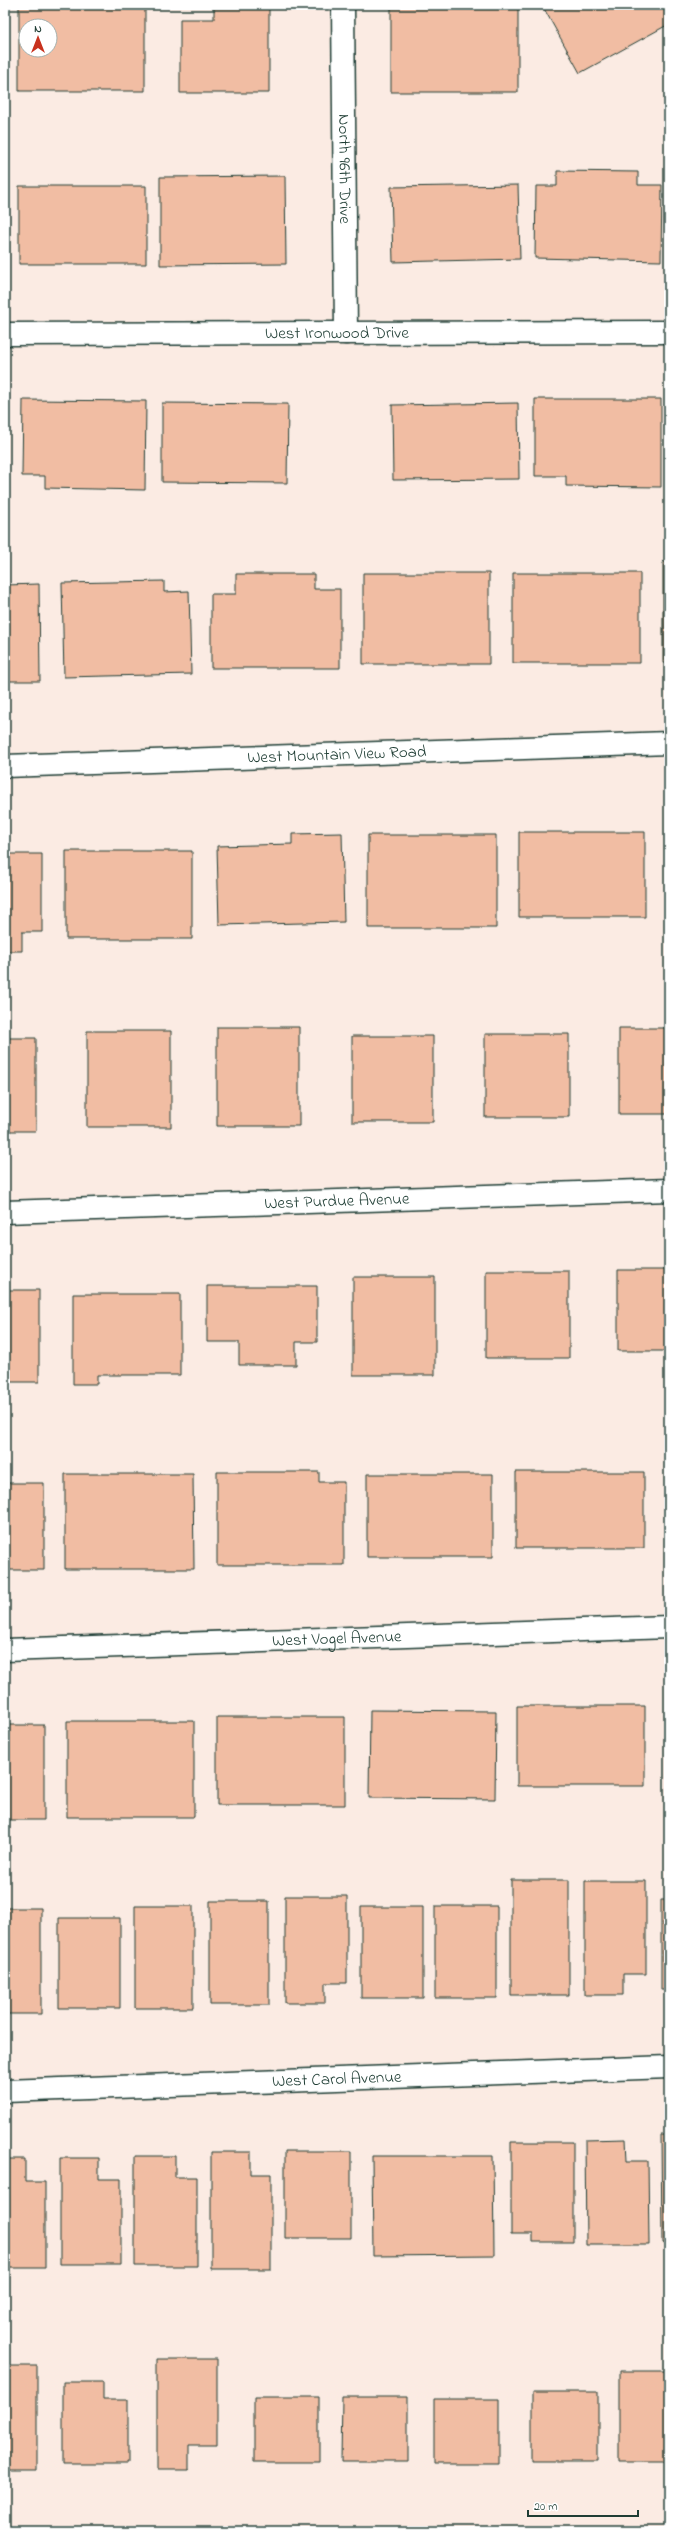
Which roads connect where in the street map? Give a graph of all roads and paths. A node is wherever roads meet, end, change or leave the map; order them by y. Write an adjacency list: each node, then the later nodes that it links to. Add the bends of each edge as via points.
1 (343, 5): 3 (street, North 96th Drive)
2 (669, 332): 3 (street, West Ironwood Drive)
3 (346, 333): 4 (street, West Ironwood Drive)
4 (5, 334)
5 (669, 743): 6 (street, West Mountain View Road)
6 (5, 766)
7 (669, 1190): 8 (street, West Purdue Avenue)
8 (5, 1212)
9 (669, 1627): 10 (street, West Vogel Avenue)
10 (5, 1650)
11 (669, 2067): 12 (street, West Carol Avenue)
12 (5, 2091)

